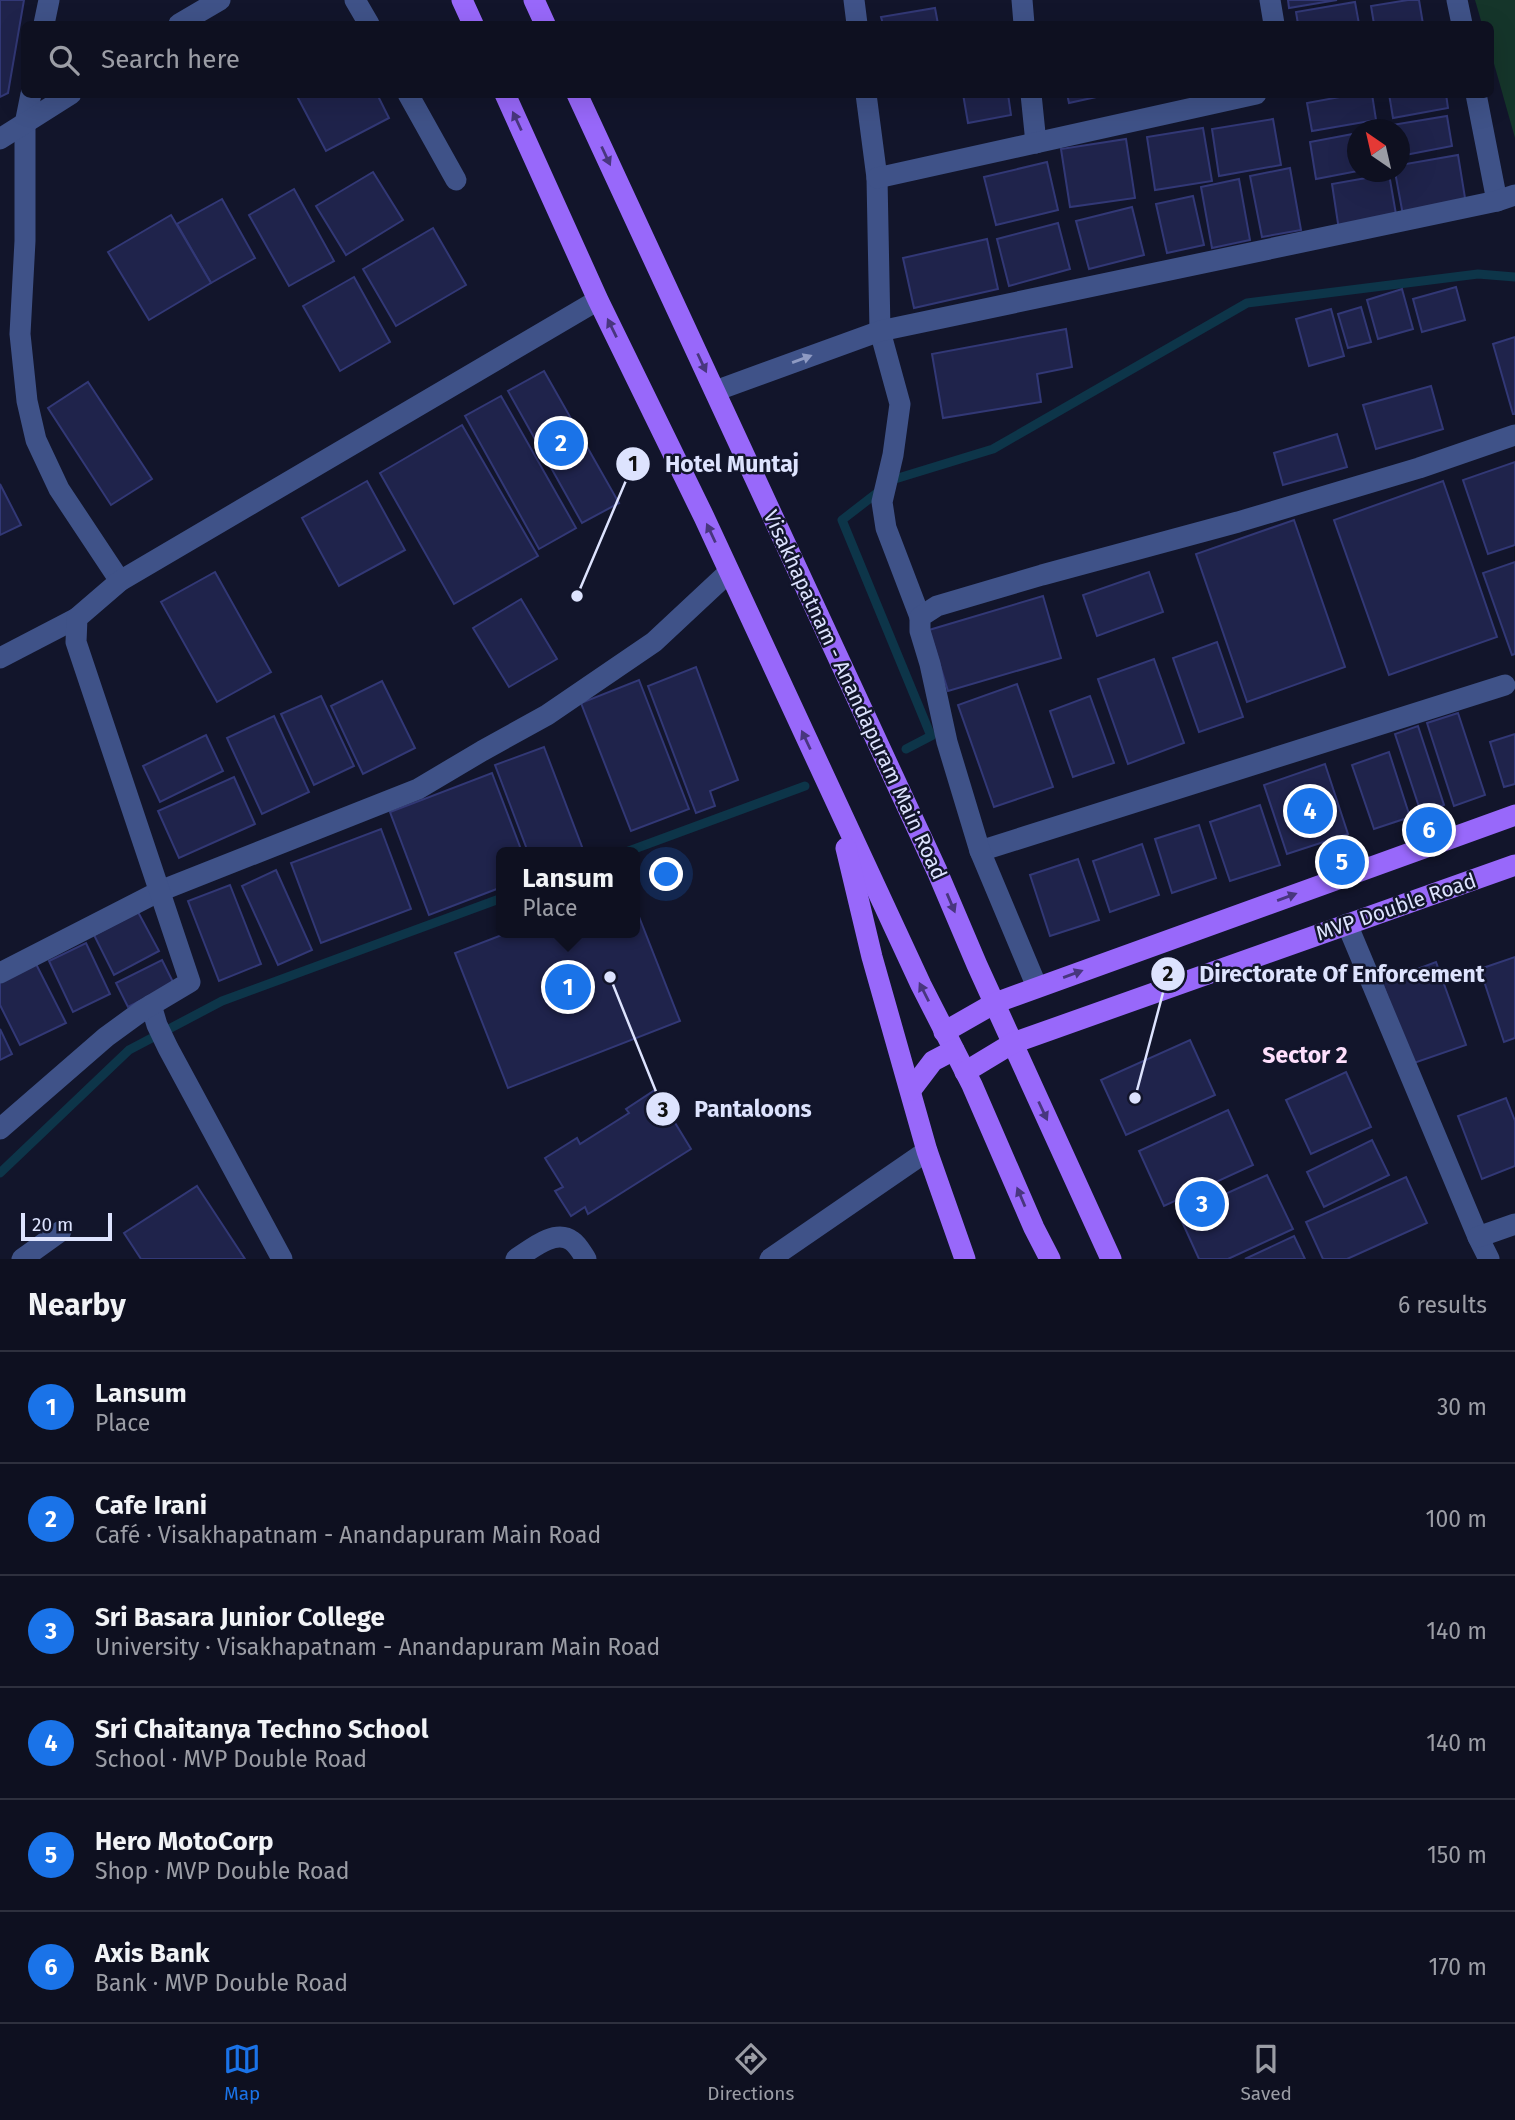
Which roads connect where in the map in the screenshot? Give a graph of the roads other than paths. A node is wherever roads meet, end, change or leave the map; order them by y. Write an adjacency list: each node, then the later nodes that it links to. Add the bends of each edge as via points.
1 (49, 0): 10 (street)
2 (220, 0): 11 (street)
3 (355, 0): 12 (street)
4 (462, 0): 13 (main road)
5 (534, 0): 14 (main road)
6 (854, 0): 15 (street)
7 (1022, 0): 16 (street)
8 (1270, 0): 17 (street)
9 (1457, 0): 18 (street)
10 (45, 21)
11 (184, 21)
12 (367, 21)
13 (472, 21)
14 (544, 21)
15 (857, 21)
16 (1024, 21)
17 (1274, 21)
18 (1461, 21)
19 (30, 98): 28 (street)
20 (65, 98): 28 (street)
21 (410, 98): 32 (street)
22 (507, 98): 34 (main road, one-way to 22)
23 (580, 98): 36 (main road, Visakhapatnam - Anandapuram Main Road, one-way to 36)
24 (867, 98): 31 (street)
25 (1031, 98): 30 (street)
26 (1238, 98): 30 (street)
27 (1477, 98): 33 (street)
28 (25, 124): 29 (street); 39 (street, via 20,334 27,401 36,440 59,489)
29 (0, 139)
30 (1036, 143): 31 (street)
31 (877, 178): 35 (street)
32 (456, 180)
33 (1506, 198): 35 (street)
34 (598, 299): 38 (main road, one-way to 34); 39 (street)
35 (880, 331): 36 (street, one-way to 35); 40 (street, via 900,404 882,502 886,528)
36 (715, 391): 52 (main road, Visakhapatnam - Anandapuram Main Road, one-way to 52)
37 (1515, 435): 40 (street, via 1238,522 937,606)
38 (729, 572): 44 (main road, one-way to 38); 48 (street, via 643,650 547,715 418,789)
39 (120, 581): 41 (street)
40 (920, 617): 46 (street, via 947,742)
41 (77, 618): 42 (street); 48 (street, via 76,642)
42 (0, 658)
43 (1505, 685): 46 (street)
44 (835, 802): 54 (main road, one-way to 44); 57 (main road, via 872,957)
45 (1515, 815): 51 (main road, one-way to 45)
46 (980, 851): 51 (street)
47 (1515, 865): 49 (main road, MVP Double Road)
48 (160, 891): 50 (street); 53 (street, via 190,982)
49 (1347, 924): 55 (main road, MVP Double Road); 62 (street)
50 (0, 973)
51 (1037, 987): 52 (main road)
52 (995, 1003): 54 (main road); 55 (main road, Visakhapatnam - Anandapuram Main Road)
53 (151, 1004): 58 (street); 64 (street, via 168,1048)
54 (949, 1041): 56 (main road); 57 (main road)
55 (1013, 1044): 56 (main road, MVP Double Road); 70 (main road, Visakhapatnam - Anandapuram Main Road, one-way to 70)
56 (965, 1072): 69 (main road, one-way to 56)
57 (911, 1090): 59 (main road)
58 (0, 1129)
59 (927, 1151): 67 (street); 68 (main road)
60 (1515, 1224): 62 (street)
61 (61, 1231): 63 (street)
62 (1478, 1237): 71 (street)
63 (22, 1259)
64 (282, 1259)
65 (516, 1259): 66 (street, via 548,1239 564,1237 573,1241)
66 (586, 1259)
67 (770, 1259)
68 (965, 1259)
69 (1050, 1259)
70 (1111, 1259)
71 (1489, 1259)

